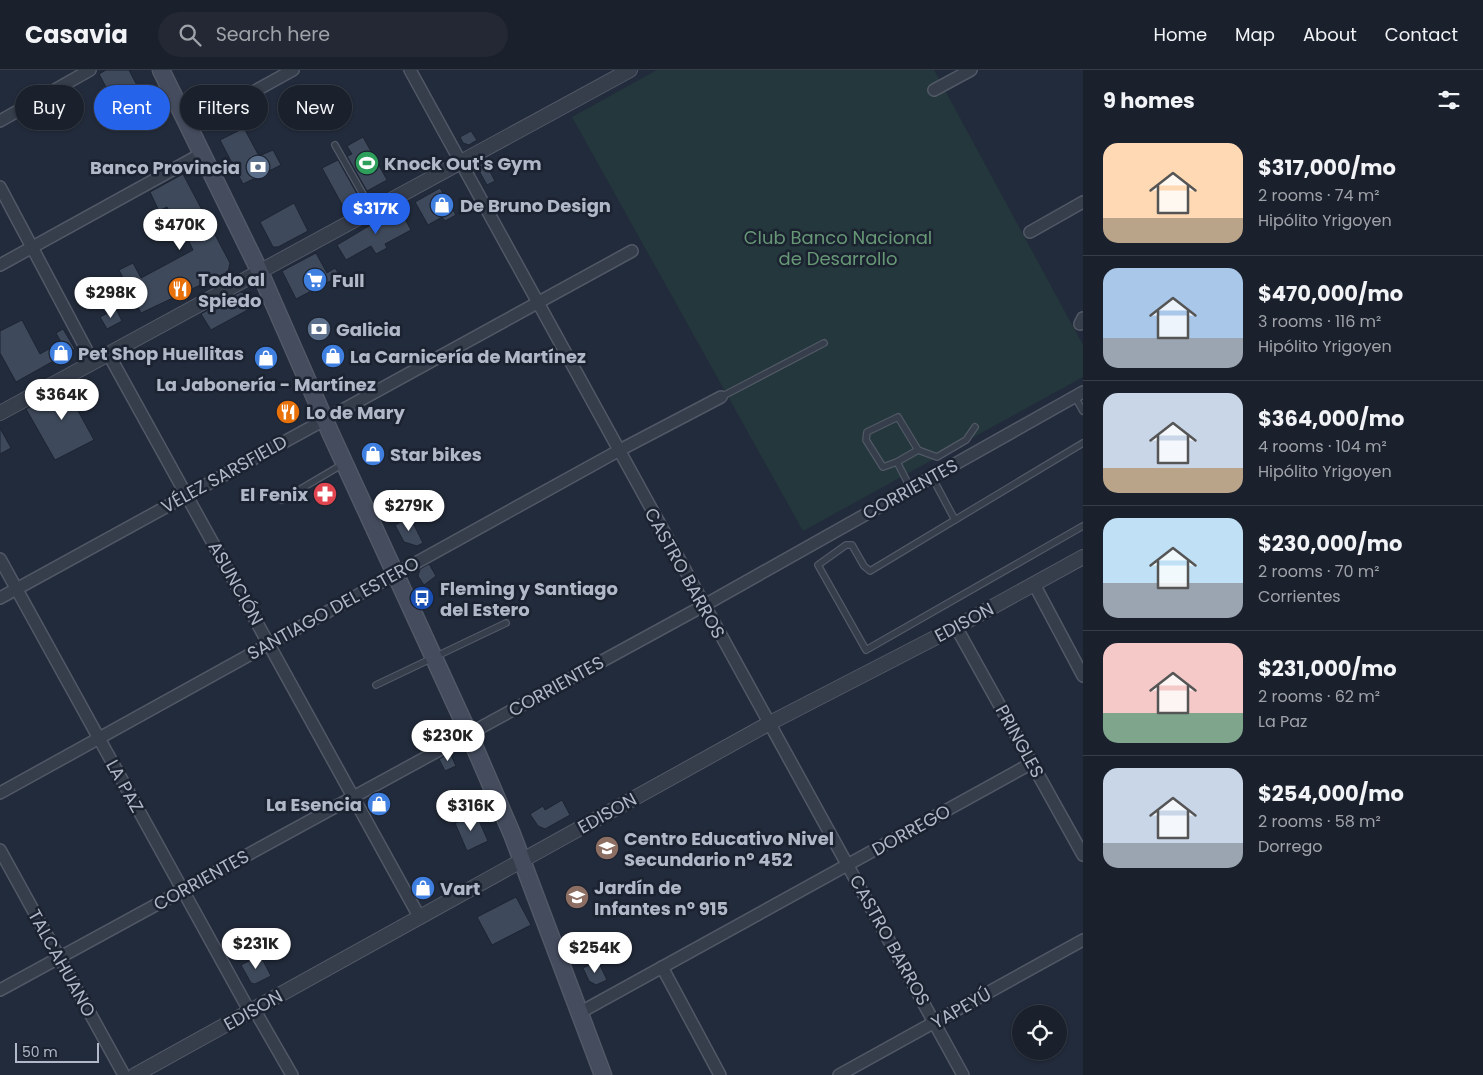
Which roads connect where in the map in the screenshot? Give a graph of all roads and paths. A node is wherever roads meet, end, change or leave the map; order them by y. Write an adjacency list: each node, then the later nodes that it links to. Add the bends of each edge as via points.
1 (90, 70): 10 (street)
2 (161, 70): 9 (main road)
3 (293, 70): 7 (street)
4 (410, 70): 14 (street, CASTRO BARROS)
5 (630, 70): 14 (street)
6 (971, 70): 8 (street)
7 (266, 85)
8 (934, 90)
9 (180, 107)
10 (0, 121)
11 (192, 130): 13 (main road)
12 (335, 145): 17 (lane)
13 (203, 153): 19 (street); 22 (main road)
14 (460, 162): 17 (street); 23 (street, CASTRO BARROS)
15 (0, 187): 19 (street)
16 (1083, 202): 18 (street)
17 (372, 210): 22 (street)
18 (1030, 232)
19 (31, 248): 21 (street); 26 (street)
20 (632, 251): 23 (street, VÉLEZ SARSFIELD)
21 (0, 265)
22 (259, 270): 25 (street); 31 (main road)
23 (537, 302): 31 (street, VÉLEZ SARSFIELD); 35 (street, CASTRO BARROS)
24 (824, 343): 28 (lane)
25 (109, 354): 26 (street); 40 (street, ASUNCIÓN)
26 (93, 362): 30 (street)
27 (1079, 394): 29 (lane); 38 (street, CORRIENTES)
28 (721, 397): 35 (street, SANTIAGO DEL ESTERO)
29 (1083, 412)
30 (0, 413)
31 (325, 419): 37 (main road); 40 (street, VÉLEZ SARSFIELD)
32 (975, 427): 34 (lane, via 966,440 937,457)
33 (1083, 444): 42 (lane)
34 (918, 450): 36 (lane); 36 (lane, via 898,417 867,432 866,440 883,467)
35 (618, 451): 46 (street, SANTIAGO DEL ESTERO); 50 (street, CASTRO BARROS)
36 (897, 462): 39 (lane)
37 (345, 464): 41 (lane); 46 (main road)
38 (932, 477): 39 (street, CORRIENTES); 42 (lane)
39 (911, 489): 50 (street, CORRIENTES)
40 (188, 494): 48 (street, VÉLEZ SARSFIELD); 53 (street, ASUNCIÓN)
41 (282, 500)
42 (955, 520): 43 (lane, via 870,570 864,566 852,545 846,544 819,563 866,650)
43 (1083, 526)
44 (1083, 557): 47 (street, EDISON)
45 (0, 559): 48 (street, LA PAZ)
46 (395, 574): 53 (street, SANTIAGO DEL ESTERO); 54 (main road)
47 (1034, 584): 52 (street, EDISON); 55 (street)
48 (16, 589): 49 (street, VÉLEZ SARSFIELD); 59 (street, LA PAZ)
49 (0, 598)
50 (703, 606): 57 (street, CASTRO BARROS); 58 (street, CORRIENTES)
51 (506, 623): 54 (lane)
52 (956, 627): 57 (street, EDISON); 60 (street, PRINGLES)
53 (270, 644): 59 (street, SANTIAGO DEL ESTERO); 62 (street, ASUNCIÓN)
54 (434, 658): 56 (lane); 58 (main road)
55 (1083, 676)
56 (376, 685)
57 (768, 724): 65 (street, EDISON); 66 (street, CASTRO BARROS)
58 (469, 734): 62 (street, CORRIENTES); 65 (main road)
59 (99, 738): 61 (street, SANTIAGO DEL ESTERO); 67 (street, LA PAZ)
60 (1032, 763): 64 (street, PRINGLES); 66 (street, DORREGO)
61 (0, 793)
62 (354, 797): 67 (street, CORRIENTES); 68 (street, ASUNCIÓN)
63 (0, 850): 70 (street, TALCAHUANO)
64 (1083, 855)
65 (522, 859): 68 (street, EDISON); 74 (main road)
66 (848, 864): 71 (street, DORREGO); 75 (street, CASTRO BARROS)
67 (182, 890): 70 (street, CORRIENTES); 73 (street, LA PAZ)
68 (420, 918): 73 (street, EDISON)
69 (1083, 940): 75 (street, YAPEYÚ)
70 (59, 958): 72 (street, CORRIENTES); 76 (street, TALCAHUANO)
71 (662, 967): 74 (street, DORREGO); 80 (street)
72 (0, 990)
73 (252, 1011): 77 (street, EDISON); 78 (street, LA PAZ)
74 (581, 1012): 79 (main road)
75 (936, 1022): 81 (street, YAPEYÚ); 82 (street, CASTRO BARROS)
76 (124, 1075)
77 (135, 1075)
78 (292, 1075)
79 (603, 1075)
80 (720, 1075)
81 (839, 1075)
82 (963, 1075)

